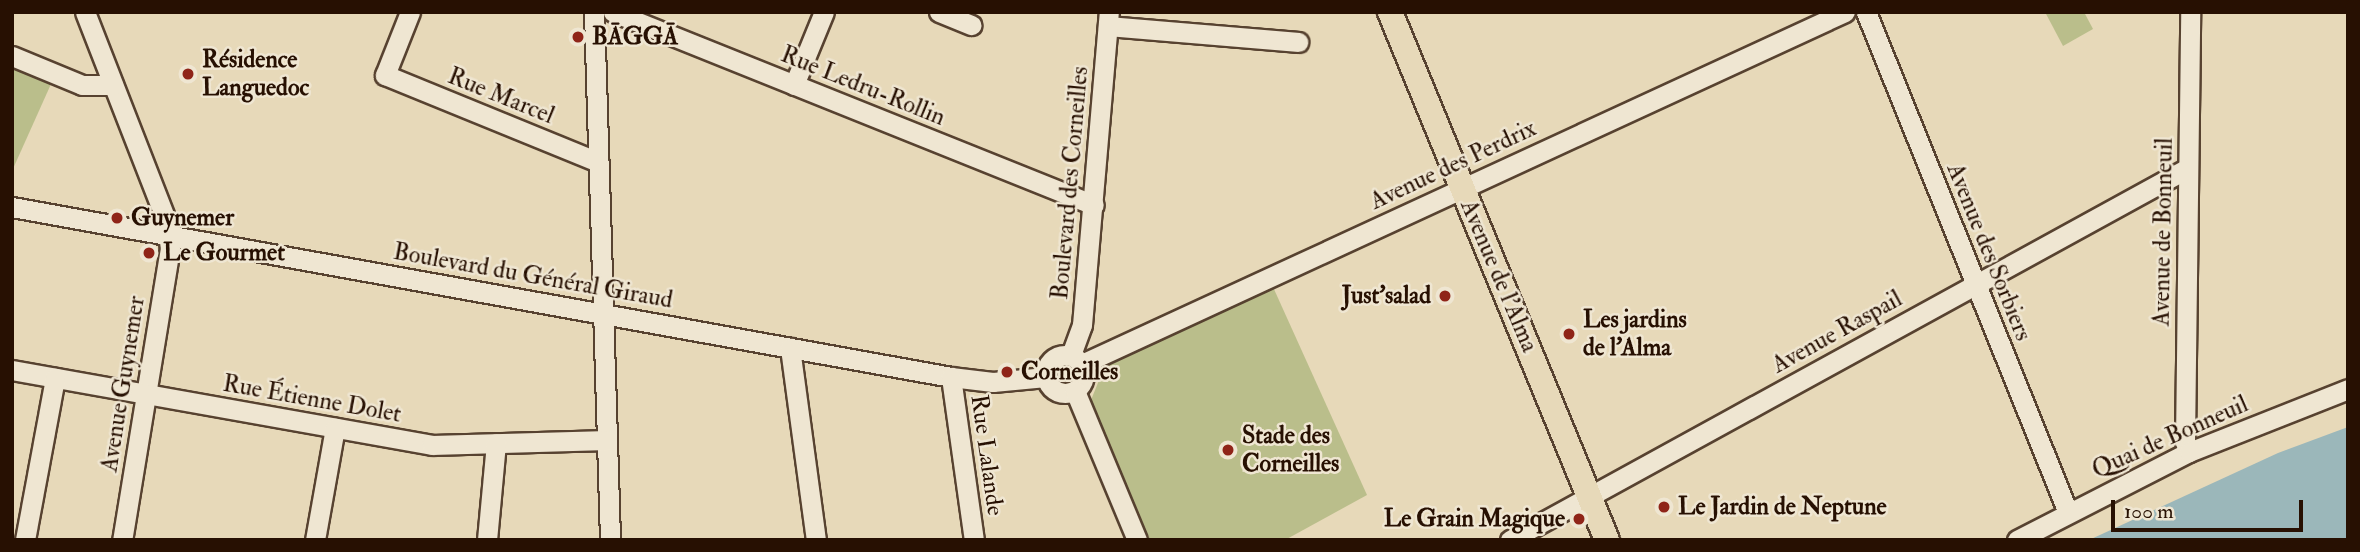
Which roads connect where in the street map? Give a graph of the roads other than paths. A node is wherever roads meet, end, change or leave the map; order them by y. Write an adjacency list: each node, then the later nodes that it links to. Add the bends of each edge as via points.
1 (85, 12): 15 (street)
2 (410, 12): 17 (street, Rue Marcel, via 385,75)
3 (594, 12): 17 (street)
4 (613, 12): 16 (street, Rue Ledru-Rollin)
5 (824, 12): 16 (street)
6 (939, 12): 12 (street)
7 (1390, 12): 19 (main road, Avenue de l'Alma)
8 (1845, 12): 19 (street, Avenue des Perdrix)
9 (1866, 12): 23 (street, Avenue des Sorbiers)
10 (2190, 12): 18 (street, Avenue de Bonneuil)
11 (1109, 19): 13 (street); 20 (street, Boulevard des Corneilles)
12 (971, 24)
13 (1298, 42)
14 (12, 56): 15 (street, via 82,85)
15 (113, 85): 22 (street)
16 (794, 85): 20 (street, Rue Ledru-Rollin)
17 (598, 162): 24 (street)
18 (2188, 168): 23 (street, Avenue Raspail); 37 (street, Avenue de Bonneuil)
19 (1463, 188): 26 (street, Avenue des Perdrix); 38 (main road, Avenue de l'Alma)
20 (1094, 205): 26 (street, Boulevard des Corneilles)
21 (12, 207): 22 (street, Boulevard du Général Giraud)
22 (169, 236): 24 (street, Boulevard du Général Giraud); 33 (street, Avenue Guynemer)
23 (1977, 284): 38 (street, Avenue Raspail); 39 (street, Avenue des Sorbiers)
24 (601, 313): 25 (street, Boulevard du Général Giraud); 35 (street)
25 (790, 348): 28 (street, Boulevard du Général Giraud); 45 (street)
26 (1076, 360): 29 (street, via 1052,359); 32 (street, via 1084,376)
27 (12, 370): 30 (street, Rue Étienne Dolet)
28 (951, 377): 29 (street, Boulevard du Général Giraud, via 993,382); 46 (street, Rue Lalande)
29 (1046, 377): 32 (street, via 1057,392)
30 (55, 378): 33 (street, Rue Étienne Dolet); 40 (street)
31 (2348, 389): 37 (street, Quai de Bonneuil)
32 (1075, 391): 47 (street)
33 (146, 395): 34 (street, Rue Étienne Dolet); 41 (street, Avenue Guynemer)
34 (335, 428): 36 (street, Rue Étienne Dolet, via 432,445); 42 (street)
35 (607, 440): 36 (street, Rue Étienne Dolet); 44 (street)
36 (496, 443): 43 (street)
37 (2189, 452): 39 (street, Quai de Bonneuil)
38 (1589, 496): 48 (street, Avenue Raspail); 49 (main road, Avenue de l'Alma)
39 (2067, 510): 50 (street, Quai de Bonneuil)
40 (25, 540)
41 (122, 540)
42 (315, 540)
43 (487, 540)
44 (610, 540)
45 (816, 540)
46 (974, 540)
47 (1137, 540)
48 (1510, 540)
49 (1607, 540)
50 (2017, 540)

